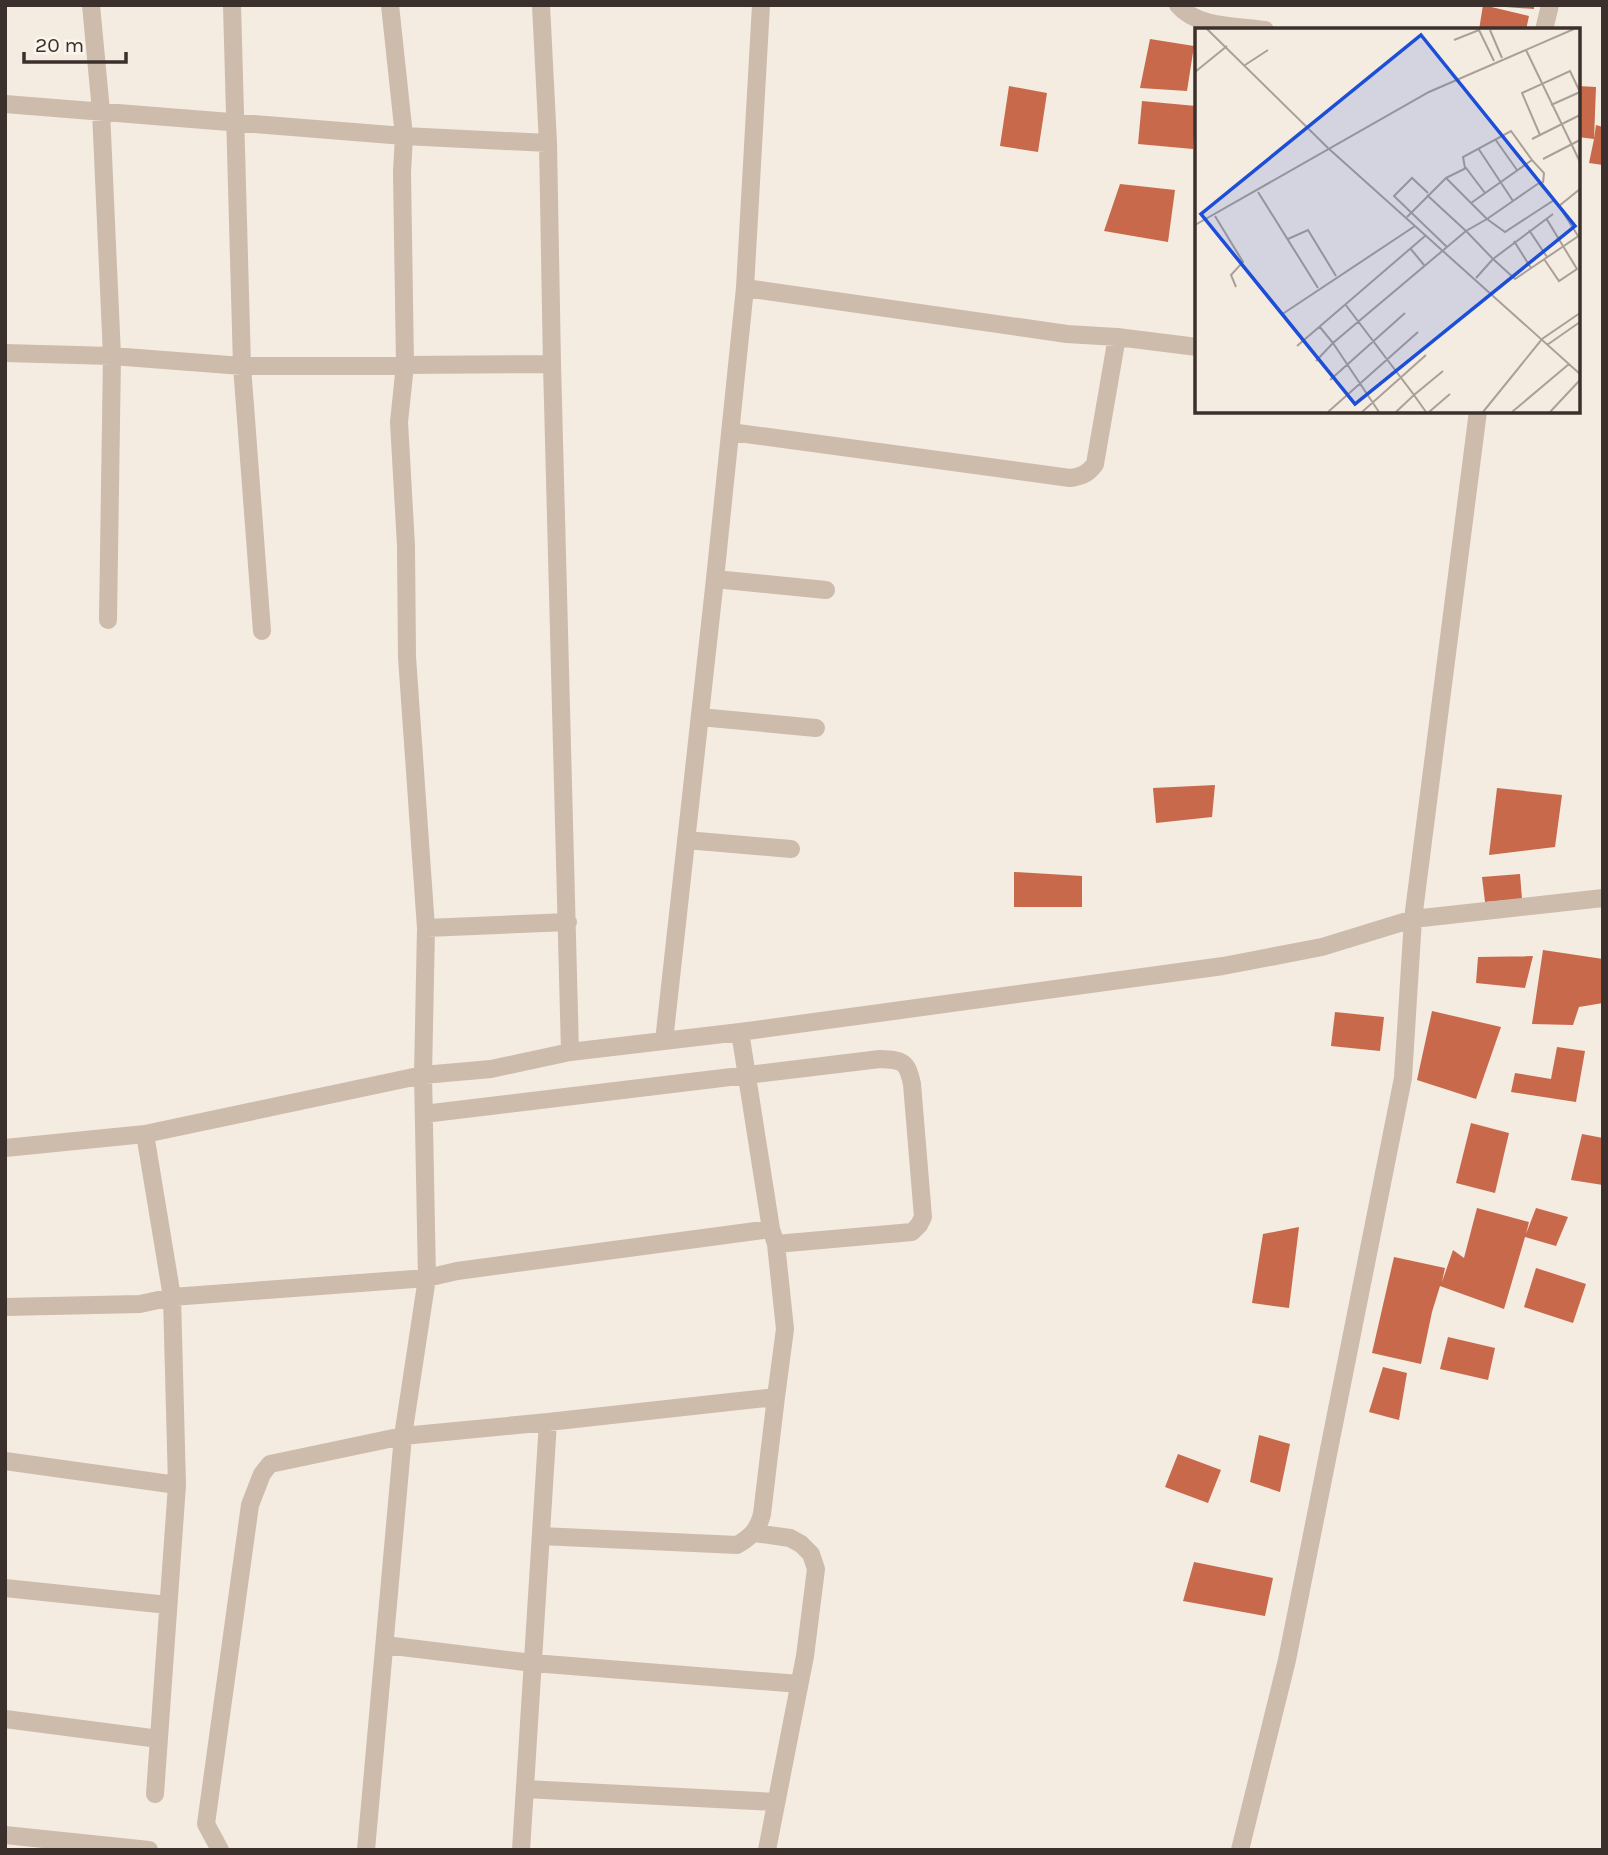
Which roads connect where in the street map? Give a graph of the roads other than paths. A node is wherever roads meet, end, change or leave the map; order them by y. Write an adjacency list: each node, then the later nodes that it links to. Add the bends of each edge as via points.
1 (91, 5): 11 (street)
2 (232, 5): 12 (street)
3 (390, 5): 13 (street)
4 (541, 5): 14 (street)
5 (761, 5): 15 (street)
6 (1178, 5): 8 (street, via 1187,15 1209,23)
7 (1550, 5): 9 (street)
8 (1249, 28)
9 (1544, 28)
10 (5, 104): 11 (street)
11 (101, 111): 12 (street); 19 (street)
12 (237, 122): 13 (street); 22 (street)
13 (404, 136): 14 (street); 21 (street)
14 (548, 143): 20 (street)
15 (744, 288): 16 (street, via 1067,334); 24 (street)
16 (1117, 337): 17 (street); 24 (street, via 1095,464 1081,476)
17 (1195, 347)
18 (5, 353): 19 (street)
19 (112, 356): 22 (street); 27 (street)
20 (552, 364): 21 (street); 35 (street)
21 (405, 365): 22 (street); 36 (street, via 399,422 407,657)
22 (242, 366): 28 (street)
23 (1478, 413): 34 (street)
24 (731, 432): 25 (street)
25 (715, 579): 26 (street); 29 (street)
26 (826, 590)
27 (108, 620)
28 (262, 631)
29 (700, 717): 30 (street); 31 (street)
30 (816, 728)
31 (686, 840): 32 (street); 38 (street)
32 (791, 849)
33 (1603, 898): 34 (street)
34 (1413, 919): 37 (street, via 1322,947 1223,966); 73 (street, via 1403,1078 1287,1660)
35 (568, 922): 36 (street); 39 (street)
36 (426, 928): 40 (street)
37 (740, 1032): 38 (street); 41 (street)
38 (664, 1041): 39 (street)
39 (570, 1052): 40 (street, via 491,1069)
40 (423, 1075): 42 (street); 43 (street)
41 (746, 1075): 42 (street); 45 (street); 45 (street, via 894,1059 906,1064 912,1084 923,1217 919,1226 912,1232)
42 (424, 1114): 46 (street)
43 (145, 1134): 44 (street); 47 (street)
44 (5, 1148)
45 (773, 1237): 46 (street, via 470,1269); 49 (street, via 785,1329)
46 (427, 1278): 47 (street); 51 (street)
47 (172, 1297): 48 (street, via 140,1304); 53 (street)
48 (5, 1307)
49 (776, 1397): 50 (street); 54 (street, via 762,1514)
50 (548, 1422): 51 (street); 55 (street)
51 (402, 1436): 58 (street); 69 (street, via 270,1464 262,1474 250,1505 205,1824)
52 (5, 1461): 53 (street)
53 (177, 1485): 57 (street)
54 (755, 1533): 55 (street, via 737,1545); 60 (street, via 802,1544 816,1569)
55 (541, 1536): 59 (street)
56 (5, 1588): 57 (street)
57 (168, 1605): 62 (street)
58 (385, 1645): 59 (street); 70 (street)
59 (533, 1663): 60 (street); 63 (street)
60 (799, 1684): 65 (street)
61 (5, 1719): 62 (street)
62 (159, 1739): 64 (street)
63 (525, 1789): 65 (street); 71 (street)
64 (155, 1794)
65 (776, 1802): 72 (street)
66 (5, 1835): 67 (street)
67 (64, 1845): 68 (street)
68 (149, 1850)
69 (220, 1850)
70 (366, 1850)
71 (521, 1850)
72 (766, 1850)
73 (1240, 1850)

